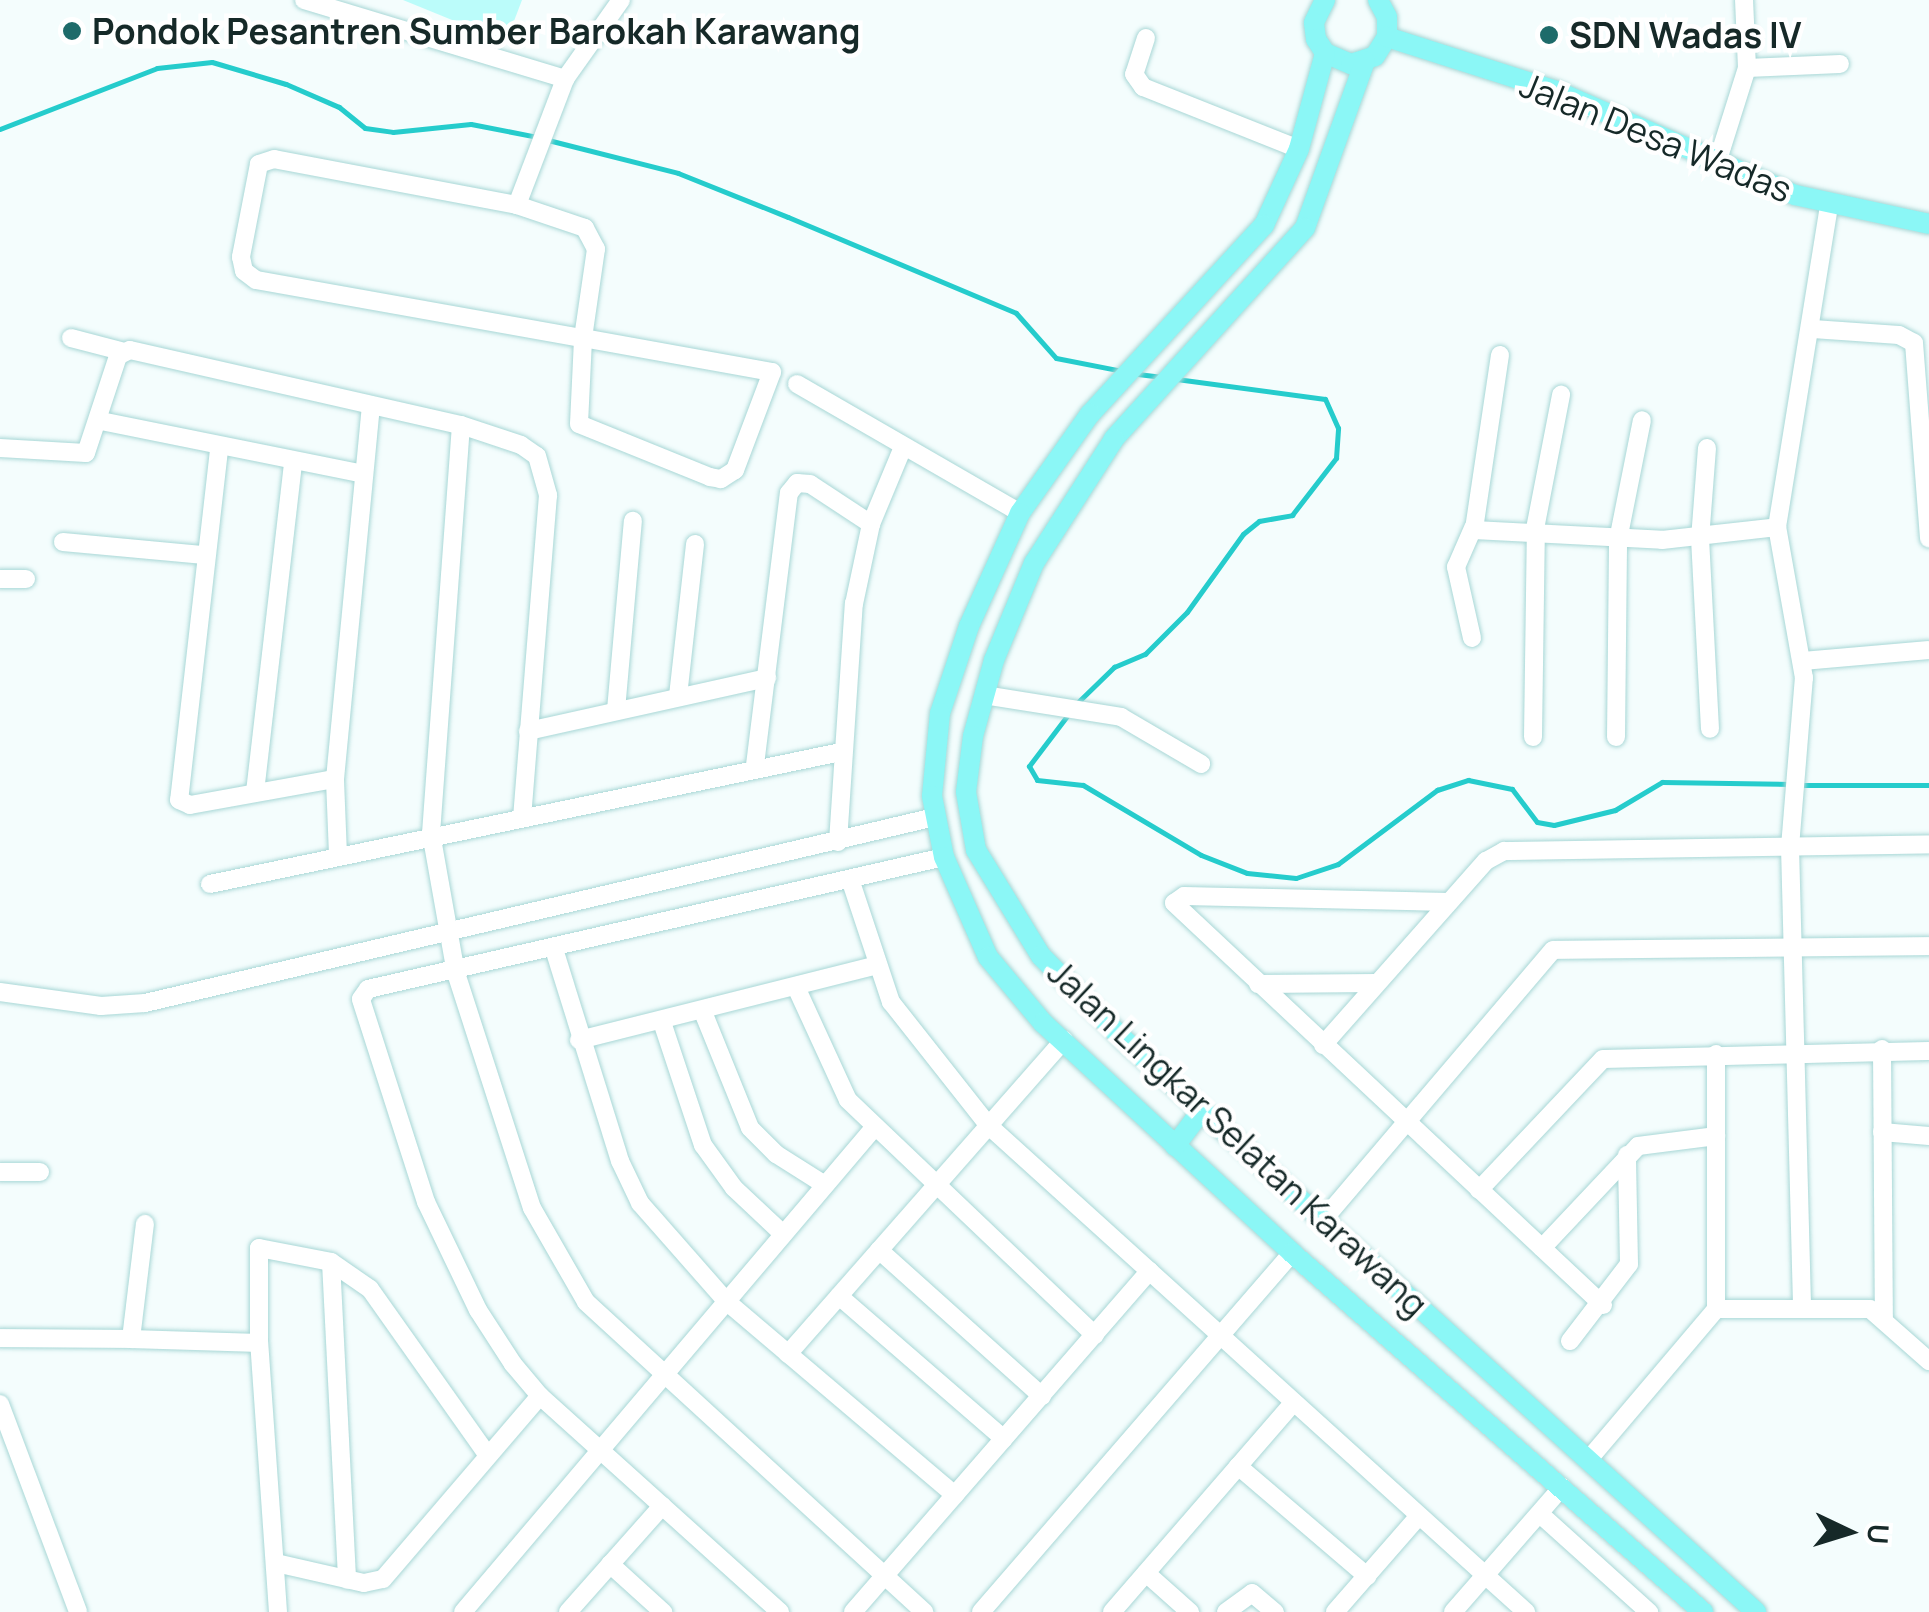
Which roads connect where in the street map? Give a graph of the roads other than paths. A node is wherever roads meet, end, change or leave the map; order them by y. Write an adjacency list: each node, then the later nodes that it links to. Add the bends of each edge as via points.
1 (304, 0): 12 (street)
2 (621, 0): 12 (street)
3 (1378, 0): 6 (main road, via 1388,17)
4 (1744, 0): 11 (street)
5 (1317, 2): 8 (main road, via 1314,23)
6 (1387, 37): 9 (main road); 14 (main road, Jalan Desa Wadas, via 1556,92)
7 (1146, 38): 13 (street, via 1134,74 1143,87)
8 (1325, 53): 9 (main road, via 1338,61); 13 (main road, Jalan Lingkar Selatan Karawang)
9 (1365, 61): 54 (main road, Jalan Lingkar Selatan Karawang, via 1305,228 1160,387 1064,507 1034,563)
10 (1840, 64): 11 (street)
11 (1747, 68): 14 (street)
12 (565, 79): 15 (street)
13 (1300, 149): 35 (main road, Jalan Lingkar Selatan Karawang, via 1264,225 1118,381)
14 (1717, 163): 16 (main road, Jalan Desa Wadas)
15 (517, 205): 20 (street, via 594,237); 20 (street, via 264,160 256,173 241,266 266,285)
16 (1828, 205): 17 (main road, Jalan Desa Wadas); 18 (street)
17 (1929, 224)
18 (1813, 329): 39 (street); 42 (street, via 1899,335 1914,343)
19 (70, 338): 21 (street)
20 (583, 338): 20 (street, via 692,352 772,372 735,470 721,479 584,430 578,420)
21 (121, 351): 25 (street); 27 (street)
22 (1500, 355): 38 (street)
23 (797, 384): 29 (street)
24 (1561, 395): 40 (street)
25 (371, 406): 28 (street); 34 (street)
26 (1642, 420): 43 (street)
27 (100, 421): 30 (street, via 82,455); 32 (street)
28 (461, 425): 57 (street, via 521,445 545,474); 67 (street)
29 (903, 447): 35 (street); 37 (street)
30 (0, 448)
31 (1707, 448): 41 (street)
32 (219, 450): 33 (street); 46 (street)
33 (294, 464): 34 (street); 64 (street)
34 (363, 474): 63 (street)
35 (1020, 513): 66 (main road, Jalan Lingkar Selatan Karawang, via 945,695)
36 (633, 521): 55 (street)
37 (870, 524): 52 (street, via 810,484 793,487); 60 (street, via 854,604)
38 (1473, 528): 40 (street); 49 (street, via 1456,567)
39 (1777, 528): 41 (street); 51 (street)
40 (1535, 534): 43 (street); 59 (street)
41 (1700, 538): 43 (street); 56 (street)
42 (1929, 538)
43 (1618, 540): 58 (street)
44 (64, 542): 46 (street)
45 (695, 544): 53 (street)
46 (204, 555): 64 (street, via 178,800 190,805)
47 (0, 579): 48 (street)
48 (26, 580)
49 (1472, 638)
50 (1929, 650): 51 (street)
51 (1803, 661): 70 (street)
52 (767, 678): 53 (street); 62 (street)
53 (678, 696): 55 (street)
54 (984, 696): 61 (street, via 1142,725); 95 (main road, Jalan Lingkar Selatan Karawang, via 966,792 987,879 1040,956)
55 (616, 710): 57 (street)
56 (1710, 729)
57 (528, 730): 65 (street)
58 (1616, 737)
59 (1533, 738)
60 (840, 752): 62 (street); 68 (street)
61 (1201, 764)
62 (755, 765): 65 (street)
63 (336, 778): 64 (street); 71 (street)
64 (256, 792)
65 (522, 817): 67 (street)
66 (935, 818): 68 (street); 72 (main road, Jalan Lingkar Selatan Karawang)
67 (431, 833): 71 (street); 76 (street)
68 (838, 842): 76 (street)
69 (1929, 844): 70 (street)
70 (1790, 847): 75 (street, via 1517,848 1486,861); 77 (street)
71 (338, 855): 74 (street)
72 (944, 857): 73 (street); 89 (main road, Jalan Lingkar Selatan Karawang, via 988,957)
73 (850, 878): 79 (street); 80 (street)
74 (210, 884)
75 (1449, 902): 82 (street); 83 (street, via 1176,900 1182,918)
76 (449, 935): 81 (street); 85 (street, via 123,1006)
77 (1795, 945): 78 (street); 92 (street); 96 (street, via 1553,950)
78 (1929, 946)
79 (554, 949): 81 (street); 88 (street)
80 (874, 966): 84 (street); 97 (street, via 916,1041)
81 (456, 973): 131 (street, via 548,1244 586,1302); 132 (street, via 368,990 361,1005 450,1257 487,1324)
82 (1376, 982): 83 (street); 90 (street)
83 (1258, 984): 90 (street)
84 (796, 987): 86 (street); 98 (street, via 837,1086)
85 (0, 992)
86 (703, 1012): 87 (street); 106 (street, via 750,1128 776,1154)
87 (662, 1022): 88 (street); 111 (street, via 702,1145 734,1188)
88 (579, 1040): 118 (street, via 628,1184 664,1236)
89 (1064, 1040): 97 (street); 102 (main road, Jalan Lingkar Selatan Karawang)
90 (1323, 1045): 96 (street)
91 (1882, 1049): 92 (street); 93 (street); 99 (street)
92 (1798, 1051): 94 (street); 120 (street)
93 (1929, 1051)
94 (1716, 1054): 100 (street); 108 (street, via 1603,1059)
95 (1202, 1110): 102 (main road); 109 (main road, Jalan Lingkar Selatan Karawang)
96 (1406, 1122): 108 (street); 109 (street)
97 (988, 1125): 107 (street); 116 (street)
98 (873, 1129): 106 (street); 107 (street)
99 (1882, 1132): 101 (street); 122 (street)
100 (1716, 1136): 103 (street, via 1643,1144); 121 (street)
101 (1929, 1136)
102 (1175, 1146): 114 (main road, Jalan Lingkar Selatan Karawang)
103 (1626, 1155): 112 (street); 119 (street, via 1630,1264)
104 (0, 1172): 105 (street)
105 (40, 1172)
106 (825, 1184): 111 (street)
107 (934, 1188): 113 (street); 123 (street)
108 (1479, 1190): 112 (street)
109 (1324, 1219): 139 (main road, Jalan Lingkar Selatan Karawang)
110 (145, 1224): 126 (street)
111 (783, 1234): 118 (street)
112 (1542, 1248): 119 (street)
113 (880, 1250): 117 (street); 133 (street)
114 (1292, 1253): 124 (street); 141 (main road, Jalan Lingkar Selatan Karawang)
115 (331, 1262): 128 (street, via 266,1247 256,1251); 138 (street, via 370,1288); 152 (street)
116 (1149, 1271): 123 (street); 124 (street)
117 (839, 1296): 129 (street); 136 (street)
118 (726, 1301): 129 (street); 131 (street)
119 (1602, 1305): 127 (street)
120 (1802, 1305): 121 (street); 122 (street, via 1856,1306)
121 (1716, 1309): 139 (street)
122 (1884, 1318): 130 (street)
123 (1095, 1335): 133 (street)
124 (1220, 1335): 134 (street); 162 (street)
125 (0, 1338): 126 (street)
126 (131, 1339): 128 (street)
127 (1570, 1341)
128 (259, 1344): 146 (street)
129 (788, 1354): 142 (street)
130 (1929, 1362)
131 (664, 1374): 137 (street); 149 (street)
132 (540, 1396): 137 (street); 138 (street)
133 (1042, 1396): 136 (street)
134 (1293, 1403): 140 (street); 145 (street)
135 (0, 1404): 154 (street)
136 (1004, 1439): 142 (street)
137 (600, 1450): 143 (street); 156 (street)
138 (487, 1454): 152 (street, via 391,1572 370,1583)
139 (1589, 1459): 171 (main road, Jalan Lingkar Selatan Karawang)
140 (1238, 1466): 148 (street); 150 (street)
141 (1562, 1487): 144 (street); 153 (main road, Jalan Lingkar Selatan Karawang)
142 (955, 1496): 149 (street)
143 (662, 1506): 147 (street); 159 (street)
144 (1540, 1514): 151 (street); 170 (street)
145 (1418, 1518): 150 (street); 151 (street)
146 (276, 1563): 152 (street); 155 (street)
147 (610, 1564): 157 (street); 158 (street)
148 (1146, 1573): 163 (street); 164 (street)
149 (884, 1576): 160 (street); 161 (street)
150 (1366, 1576): 167 (street)
151 (1483, 1576): 168 (street); 169 (street)
152 (346, 1580)
153 (1699, 1610)
154 (78, 1612)
155 (278, 1612)
156 (463, 1612)
157 (568, 1612)
158 (663, 1612)
159 (780, 1612)
160 (853, 1612)
161 (924, 1612)
162 (981, 1612)
163 (1112, 1612)
164 (1190, 1612)
165 (1226, 1612): 166 (street, via 1252,1594)
166 (1275, 1612)
167 (1335, 1612)
168 (1453, 1612)
169 (1526, 1612)
170 (1649, 1612)
171 (1756, 1612)

